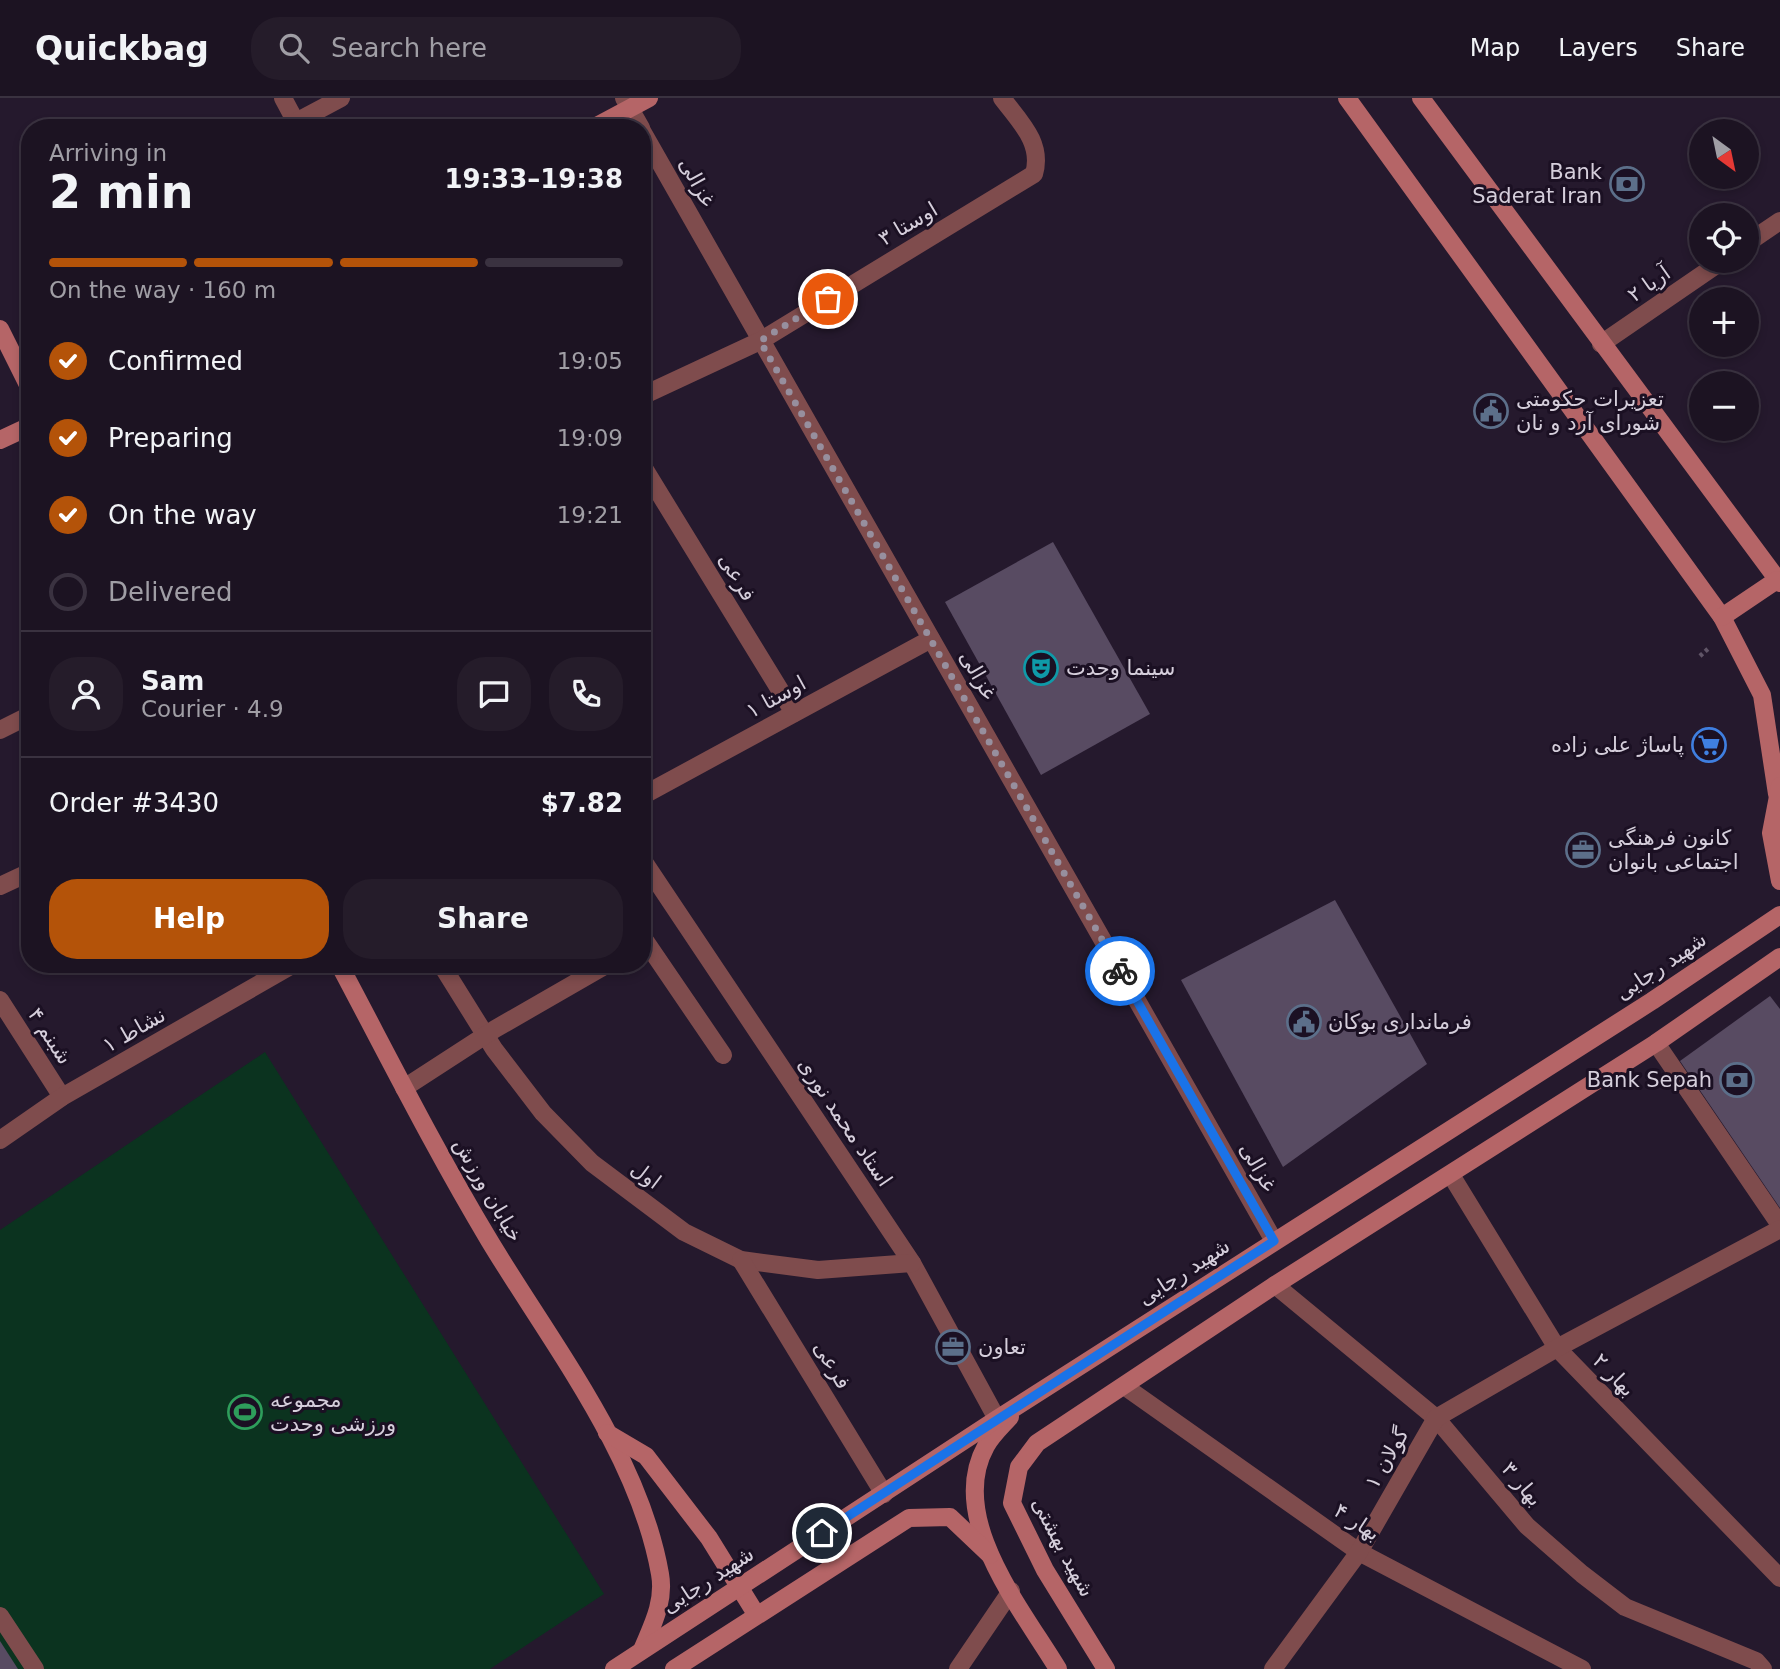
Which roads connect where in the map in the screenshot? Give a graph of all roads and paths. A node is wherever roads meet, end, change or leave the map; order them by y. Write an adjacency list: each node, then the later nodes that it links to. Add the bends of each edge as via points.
1 (283, 98): 8 (street)
2 (341, 98): 9 (street)
3 (649, 98): 7 (main road)
4 (1002, 98): 17 (street, اوستا ۳, via 1035,144 1034,174)
5 (1347, 98): 25 (main road)
6 (1421, 98): 18 (main road)
7 (627, 103): 10 (main road); 11 (street, غزالی)
8 (294, 119)
9 (307, 119)
10 (605, 119)
11 (636, 119)
12 (651, 147): 17 (street, غزالی)
13 (1780, 221): 14 (street)
14 (1759, 235)
15 (1705, 273): 18 (street, آریا ۲)
16 (0, 329): 19 (main road)
17 (760, 341): 20 (street, اوستا ۳); 26 (street, غزالی)
18 (1601, 344): 24 (main road)
19 (21, 371)
20 (651, 392)
21 (21, 430): 22 (main road)
22 (0, 440)
23 (651, 480): 27 (street, فرعی)
24 (1779, 580): 25 (main road)
25 (1722, 617): 30 (main road, via 1762,695)
26 (931, 639): 27 (street, اوستا ۱); 52 (street, غزالی)
27 (794, 713): 31 (street, اوستا ۱)
28 (21, 720): 29 (street)
29 (0, 730)
30 (1778, 790): 34 (main road, via 1771,833)
31 (651, 791)
32 (651, 872): 54 (street, استاد محمد نوری)
33 (21, 876): 35 (street)
34 (1780, 881)
35 (0, 886)
36 (1780, 915): 52 (main road, شهید رجایی)
37 (651, 949): 46 (street)
38 (1780, 957): 45 (main road)
39 (277, 973): 48 (street, نشاط ۱)
40 (344, 973): 47 (main road, خیابان ورزش)
41 (447, 973): 44 (street, اول)
42 (592, 973): 44 (street)
43 (0, 1000): 48 (street, شبنم ۴)
44 (485, 1035): 47 (street); 53 (street, اول, via 543,1113 592,1163 684,1232)
45 (1656, 1043): 50 (main road); 51 (street)
46 (723, 1055)
47 (404, 1088): 61 (main road, خیابان ورزش, via 487,1237)
48 (62, 1097): 49 (street, نشاط ۱)
49 (0, 1140)
50 (1451, 1175): 55 (main road); 56 (street, بهار ۲)
51 (1780, 1227): 56 (street, گولان ۱)
52 (1274, 1241): 58 (main road, شهید رجایی)
53 (741, 1260): 54 (street, اول, via 818,1270); 62 (street, فرعی)
54 (912, 1263): 60 (street, استاد محمد نوری)
55 (1275, 1285): 57 (main road); 59 (street, بهار ۳)
56 (1556, 1348): 59 (street, گولان ۱); 65 (street, بهار ۲)
57 (1124, 1386): 63 (street, بهار ۴); 76 (main road, شهید بهشتی, via 1037,1443 1019,1467 1012,1503 1045,1570)
58 (1016, 1408): 60 (main road, شهید رجایی); 64 (main road, via 985,1447 974,1489 977,1523)
59 (1436, 1418): 63 (street, گولان ۱); 79 (street, بهار ۳, via 1527,1525 1625,1607 1756,1661)
60 (997, 1419): 62 (main road, شهید رجایی)
61 (607, 1433): 66 (main road, خیابان ورزش, via 646,1456); 70 (main road, خیابان ورزش, via 647,1524 661,1577 660,1606)
62 (884, 1494): 66 (main road, شهید رجایی)
63 (1359, 1552): 77 (street, گولان ۱); 78 (street, بهار ۴)
64 (990, 1555): 67 (main road); 68 (main road, via 950,1517 909,1518)
65 (1778, 1574)
66 (741, 1586): 68 (main road, خیابان ورزش); 70 (main road, شهید رجایی)
67 (1011, 1591): 74 (street); 75 (main road)
68 (756, 1614): 73 (main road)
69 (0, 1616): 71 (street)
70 (642, 1650): 72 (main road, شهید رجایی)
71 (35, 1669)
72 (614, 1669)
73 (674, 1669)
74 (958, 1669)
75 (1058, 1669)
76 (1106, 1669)
77 (1273, 1669)
78 (1582, 1669)
79 (1763, 1669)

